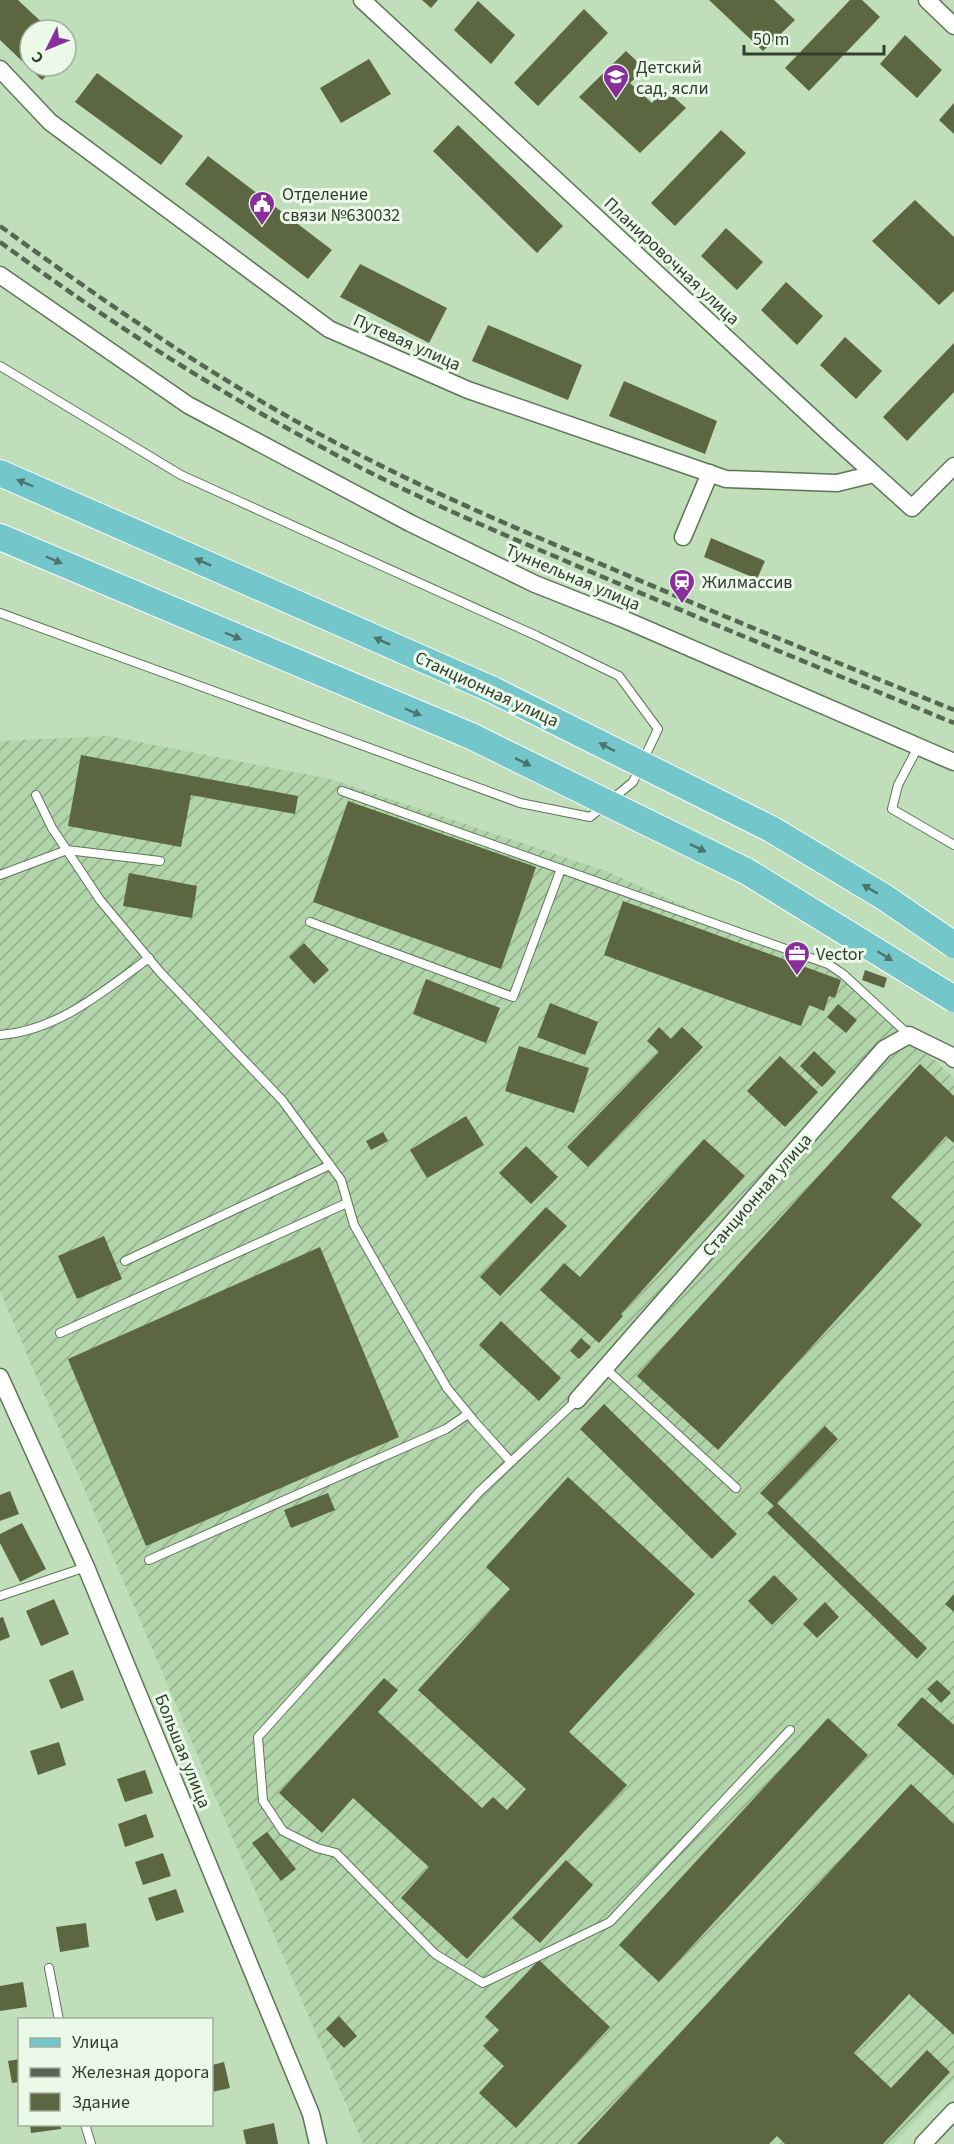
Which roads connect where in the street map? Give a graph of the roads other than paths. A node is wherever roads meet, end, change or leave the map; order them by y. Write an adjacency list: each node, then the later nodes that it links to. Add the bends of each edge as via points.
1 (362, 0): 10 (street, Планировочная улица)
2 (927, 0): 3 (street)
3 (954, 26)
4 (0, 69): 9 (street, Путевая улица, via 50,122 329,329 468,390)
5 (0, 275): 14 (street, Туннельная улица, via 188,405 410,523 536,584)
6 (0, 366): 13 (lane, via 181,475 620,676 658,729 633,782 590,817 520,803)
7 (954, 466): 10 (street, Планировочная улица, via 912,508)
8 (0, 472): 24 (main road, Станционная улица, one-way to 8, bridge, via 884,897 771,829 493,690)
9 (710, 473): 10 (street, Путевая улица, via 726,479 837,483); 12 (street)
10 (874, 474)
11 (0, 537): 26 (main road, one-way to 26, bridge, via 471,736 746,871)
12 (683, 537)
13 (0, 613)
14 (918, 747): 15 (street, Туннельная улица); 18 (lane, via 898,785 892,809)
15 (954, 762)
16 (342, 791): 21 (lane)
17 (36, 795): 19 (lane)
18 (954, 845)
19 (67, 850): 20 (lane); 22 (lane); 25 (lane, via 100,900)
20 (160, 861)
21 (561, 869): 23 (lane, via 513,997); 28 (lane, via 828,964)
22 (0, 875)
23 (310, 922)
24 (954, 945)
25 (149, 958): 27 (lane, via 56,1020); 30 (lane, via 282,1100)
26 (954, 999)
27 (0, 1035)
28 (909, 1035): 29 (street); 34 (street, Станционная улица, via 884,1049)
29 (954, 1059)
30 (330, 1166): 31 (lane, via 341,1180); 32 (lane)
31 (348, 1203): 33 (lane); 37 (lane, via 354,1225 447,1388)
32 (125, 1261)
33 (60, 1333)
34 (605, 1368): 36 (street, Станционная улица); 39 (lane)
35 (0, 1377): 41 (street, Большая улица)
36 (577, 1400): 38 (lane)
37 (468, 1414): 38 (lane); 40 (lane, via 447,1430)
38 (512, 1462): 43 (lane, via 478,1492 258,1737 263,1801 283,1831 316,1848 336,1853 435,1954 483,1983 610,1922)
39 (736, 1488)
40 (149, 1560)
41 (86, 1568): 42 (lane); 49 (street, Большая улица, via 311,2114)
42 (0, 1596)
43 (790, 1730)
44 (49, 1968): 45 (lane)
45 (59, 2018)
46 (954, 2111): 50 (street)
47 (86, 2126): 48 (lane)
48 (91, 2144)
49 (318, 2144)
50 (923, 2144)

